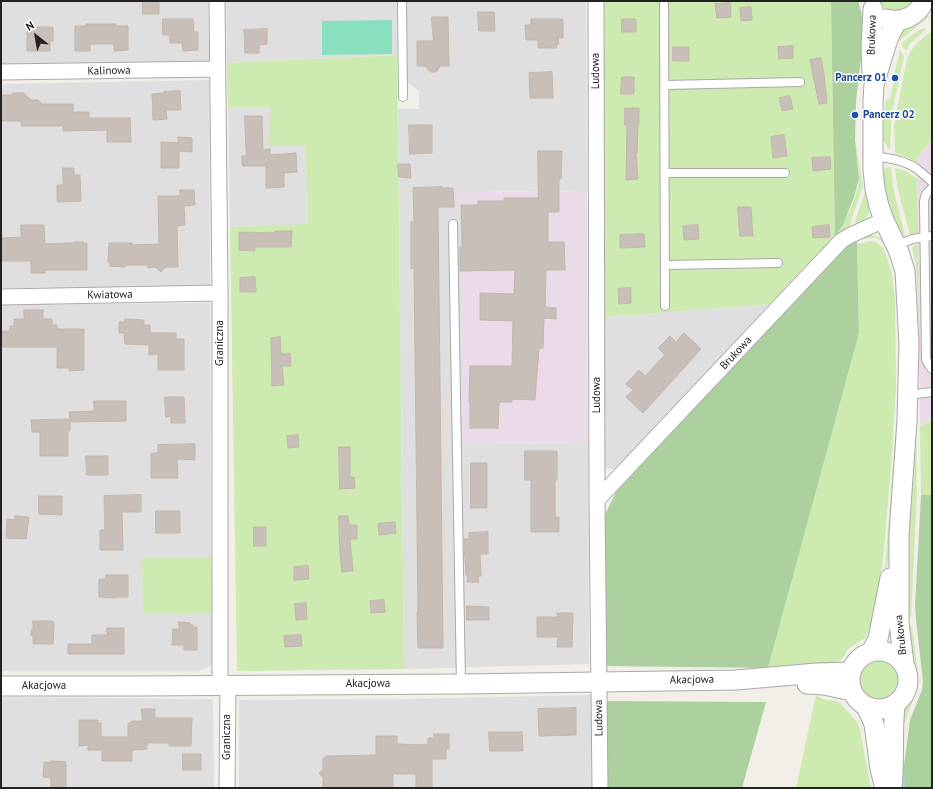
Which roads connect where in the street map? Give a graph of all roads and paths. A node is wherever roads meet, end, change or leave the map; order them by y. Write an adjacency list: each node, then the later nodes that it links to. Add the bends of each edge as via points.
1 (217, 1): 8 (street, Graniczna)
2 (402, 1): 13 (lane)
3 (596, 1): 31 (street, Ludowa)
4 (664, 1): 11 (lane)
5 (871, 5): 7 (street, via 886,19); 12 (street, Brukowa)
6 (925, 6): 7 (street, via 912,16)
7 (898, 20): 12 (street, Brukowa, via 888,40)
8 (218, 69): 9 (street, Kalinowa); 25 (street, Graniczna)
9 (1, 72)
10 (800, 82): 11 (lane)
11 (665, 85): 16 (lane)
12 (874, 85): 14 (street, Brukowa)
13 (403, 97)
14 (873, 156): 17 (lane, via 909,165); 19 (street, Brukowa, via 875,188)
15 (785, 172): 16 (lane)
16 (665, 173): 24 (lane)
17 (932, 182)
18 (932, 188): 21 (lane, via 924,201)
19 (884, 220): 22 (street, Brukowa); 31 (street, Brukowa, via 842,241)
20 (453, 224): 38 (lane)
21 (929, 236): 22 (lane); 28 (lane, via 926,359)
22 (896, 245): 30 (street, Brukowa, via 905,271 909,344)
23 (778, 262): 24 (lane)
24 (665, 265): 27 (lane)
25 (220, 293): 26 (street, Kwiatowa); 39 (street, Graniczna)
26 (1, 296)
27 (665, 306)
28 (932, 369)
29 (932, 392): 30 (lane)
30 (908, 395): 32 (street, Brukowa)
31 (597, 500): 37 (street, Ludowa)
32 (899, 534): 33 (street, Brukowa, via 878,639); 34 (street, Brukowa, via 898,623)
33 (872, 650): 34 (street, via 893,653); 35 (street, via 855,662)
34 (904, 664): 42 (street, via 908,686 903,697)
35 (850, 672): 36 (street, Akacjowa); 41 (street)
36 (736, 680): 37 (street, Akacjowa); 41 (street, Akacjowa, via 824,685)
37 (598, 681): 38 (street, Akacjowa); 45 (street, Ludowa)
38 (461, 684): 39 (street, Akacjowa)
39 (224, 685): 40 (street, Akacjowa); 44 (street, Graniczna)
40 (1, 686)
41 (852, 691): 43 (street)
42 (895, 705): 43 (street, via 880,709); 47 (street)
43 (866, 706): 46 (street, via 874,722)
44 (227, 788)
45 (600, 788)
46 (885, 788)
47 (892, 788)

